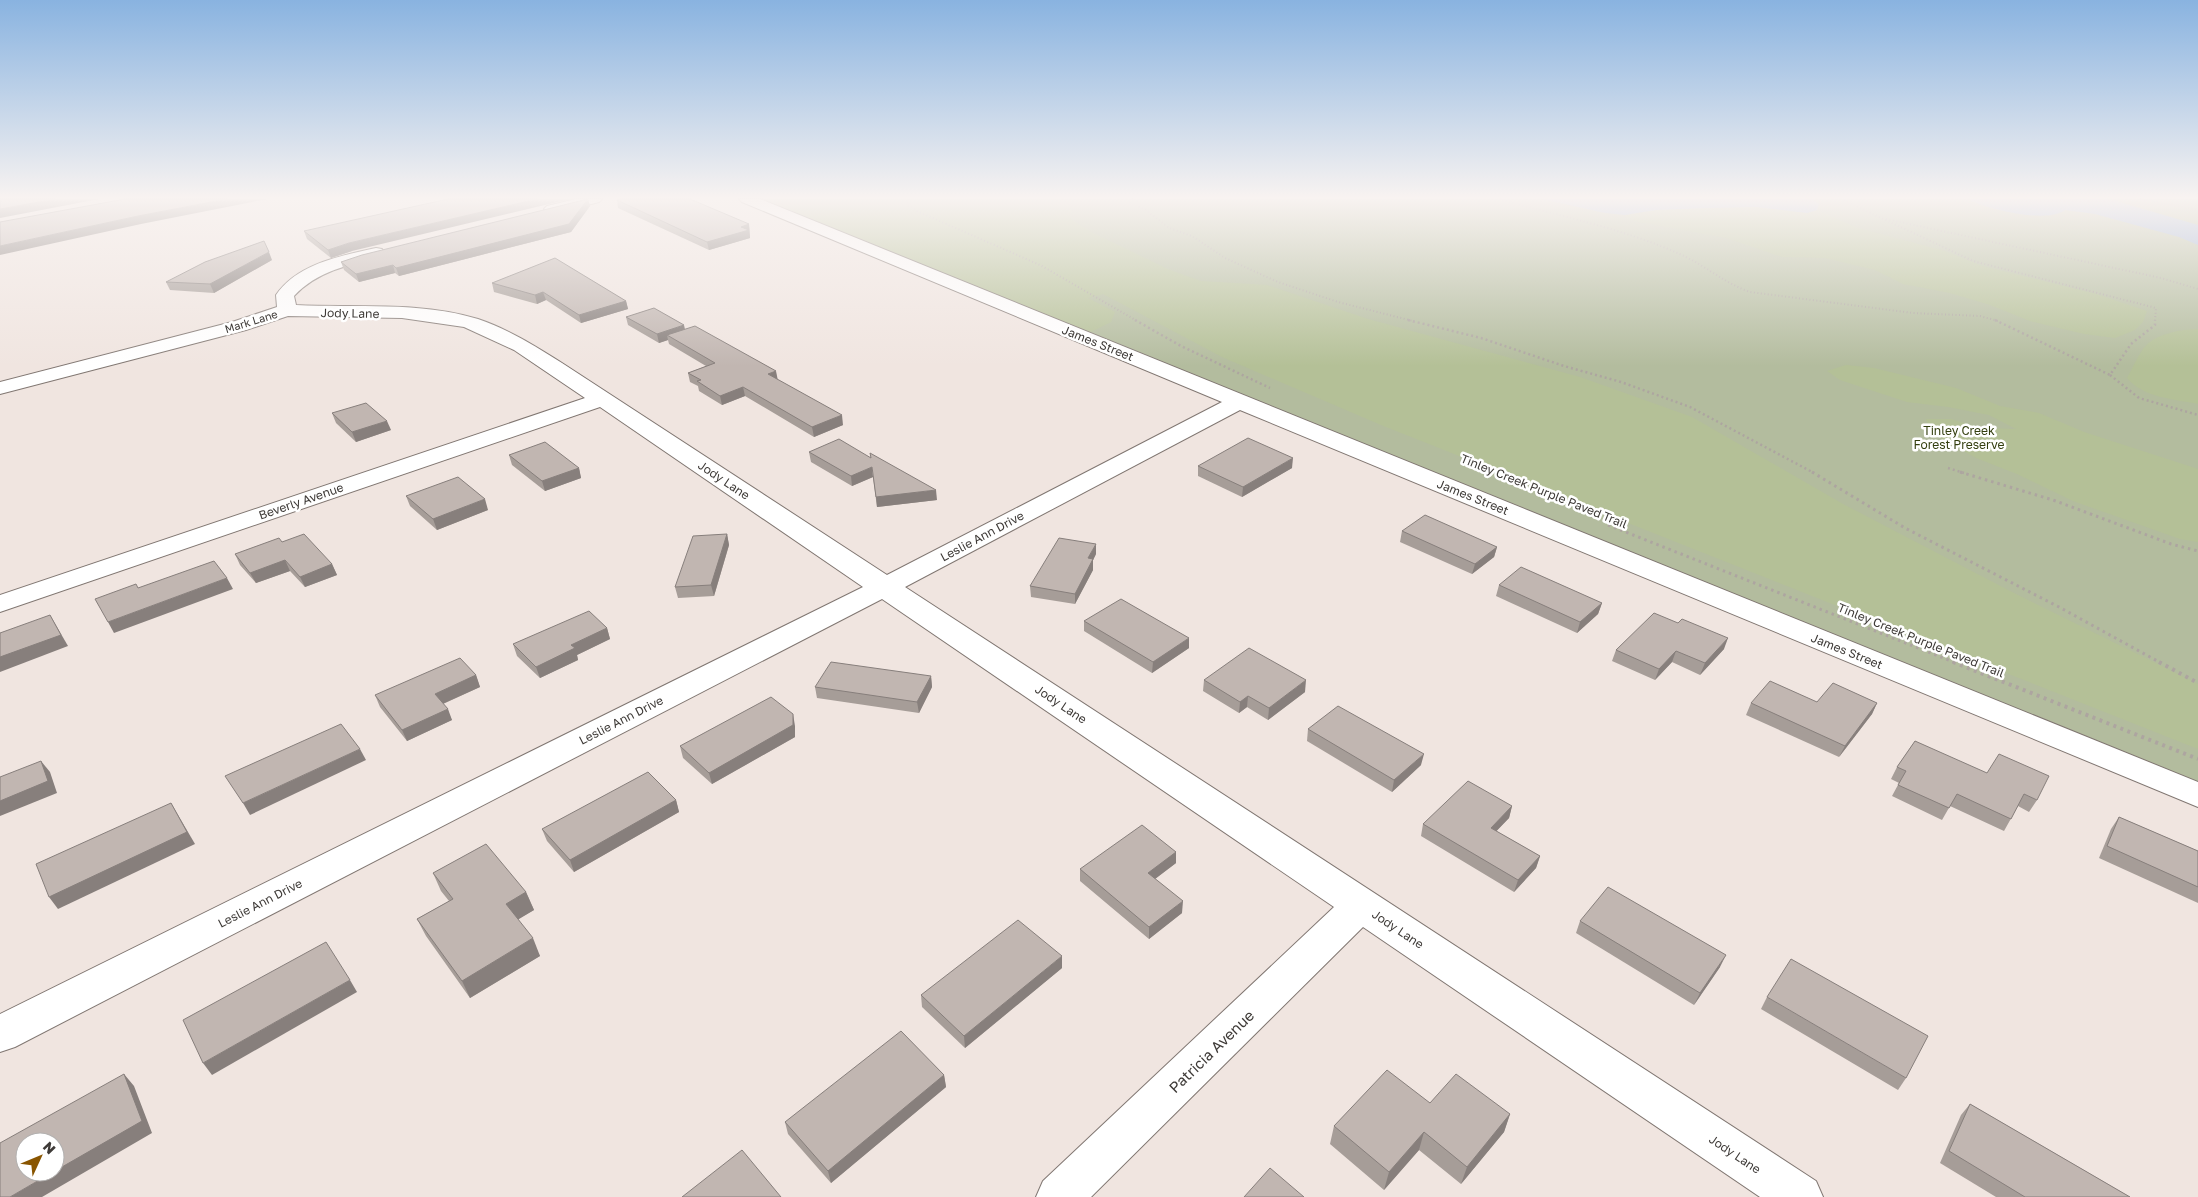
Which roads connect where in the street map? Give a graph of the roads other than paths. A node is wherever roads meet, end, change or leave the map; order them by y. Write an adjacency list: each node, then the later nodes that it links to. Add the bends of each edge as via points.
1 (373, 255): 3 (street, Mark Lane, via 314,272 295,283 285,295)
2 (883, 255): 6 (street, James Street)
3 (287, 310): 4 (street, Mark Lane, via 239,326); 5 (street, Jody Lane, via 425,315 470,323 505,337)
4 (0, 388)
5 (602, 399): 7 (street, Jody Lane); 8 (street, Beverly Avenue)
6 (1240, 401): 7 (street, Leslie Ann Drive); 9 (street, James Street)
7 (884, 587): 10 (street, Jody Lane); 11 (street, Leslie Ann Drive)
8 (0, 604)
9 (2198, 796)
10 (1362, 904): 12 (street, Patricia Avenue); 13 (street, Jody Lane)
11 (0, 1034)
12 (1059, 1197)
13 (1800, 1197)

